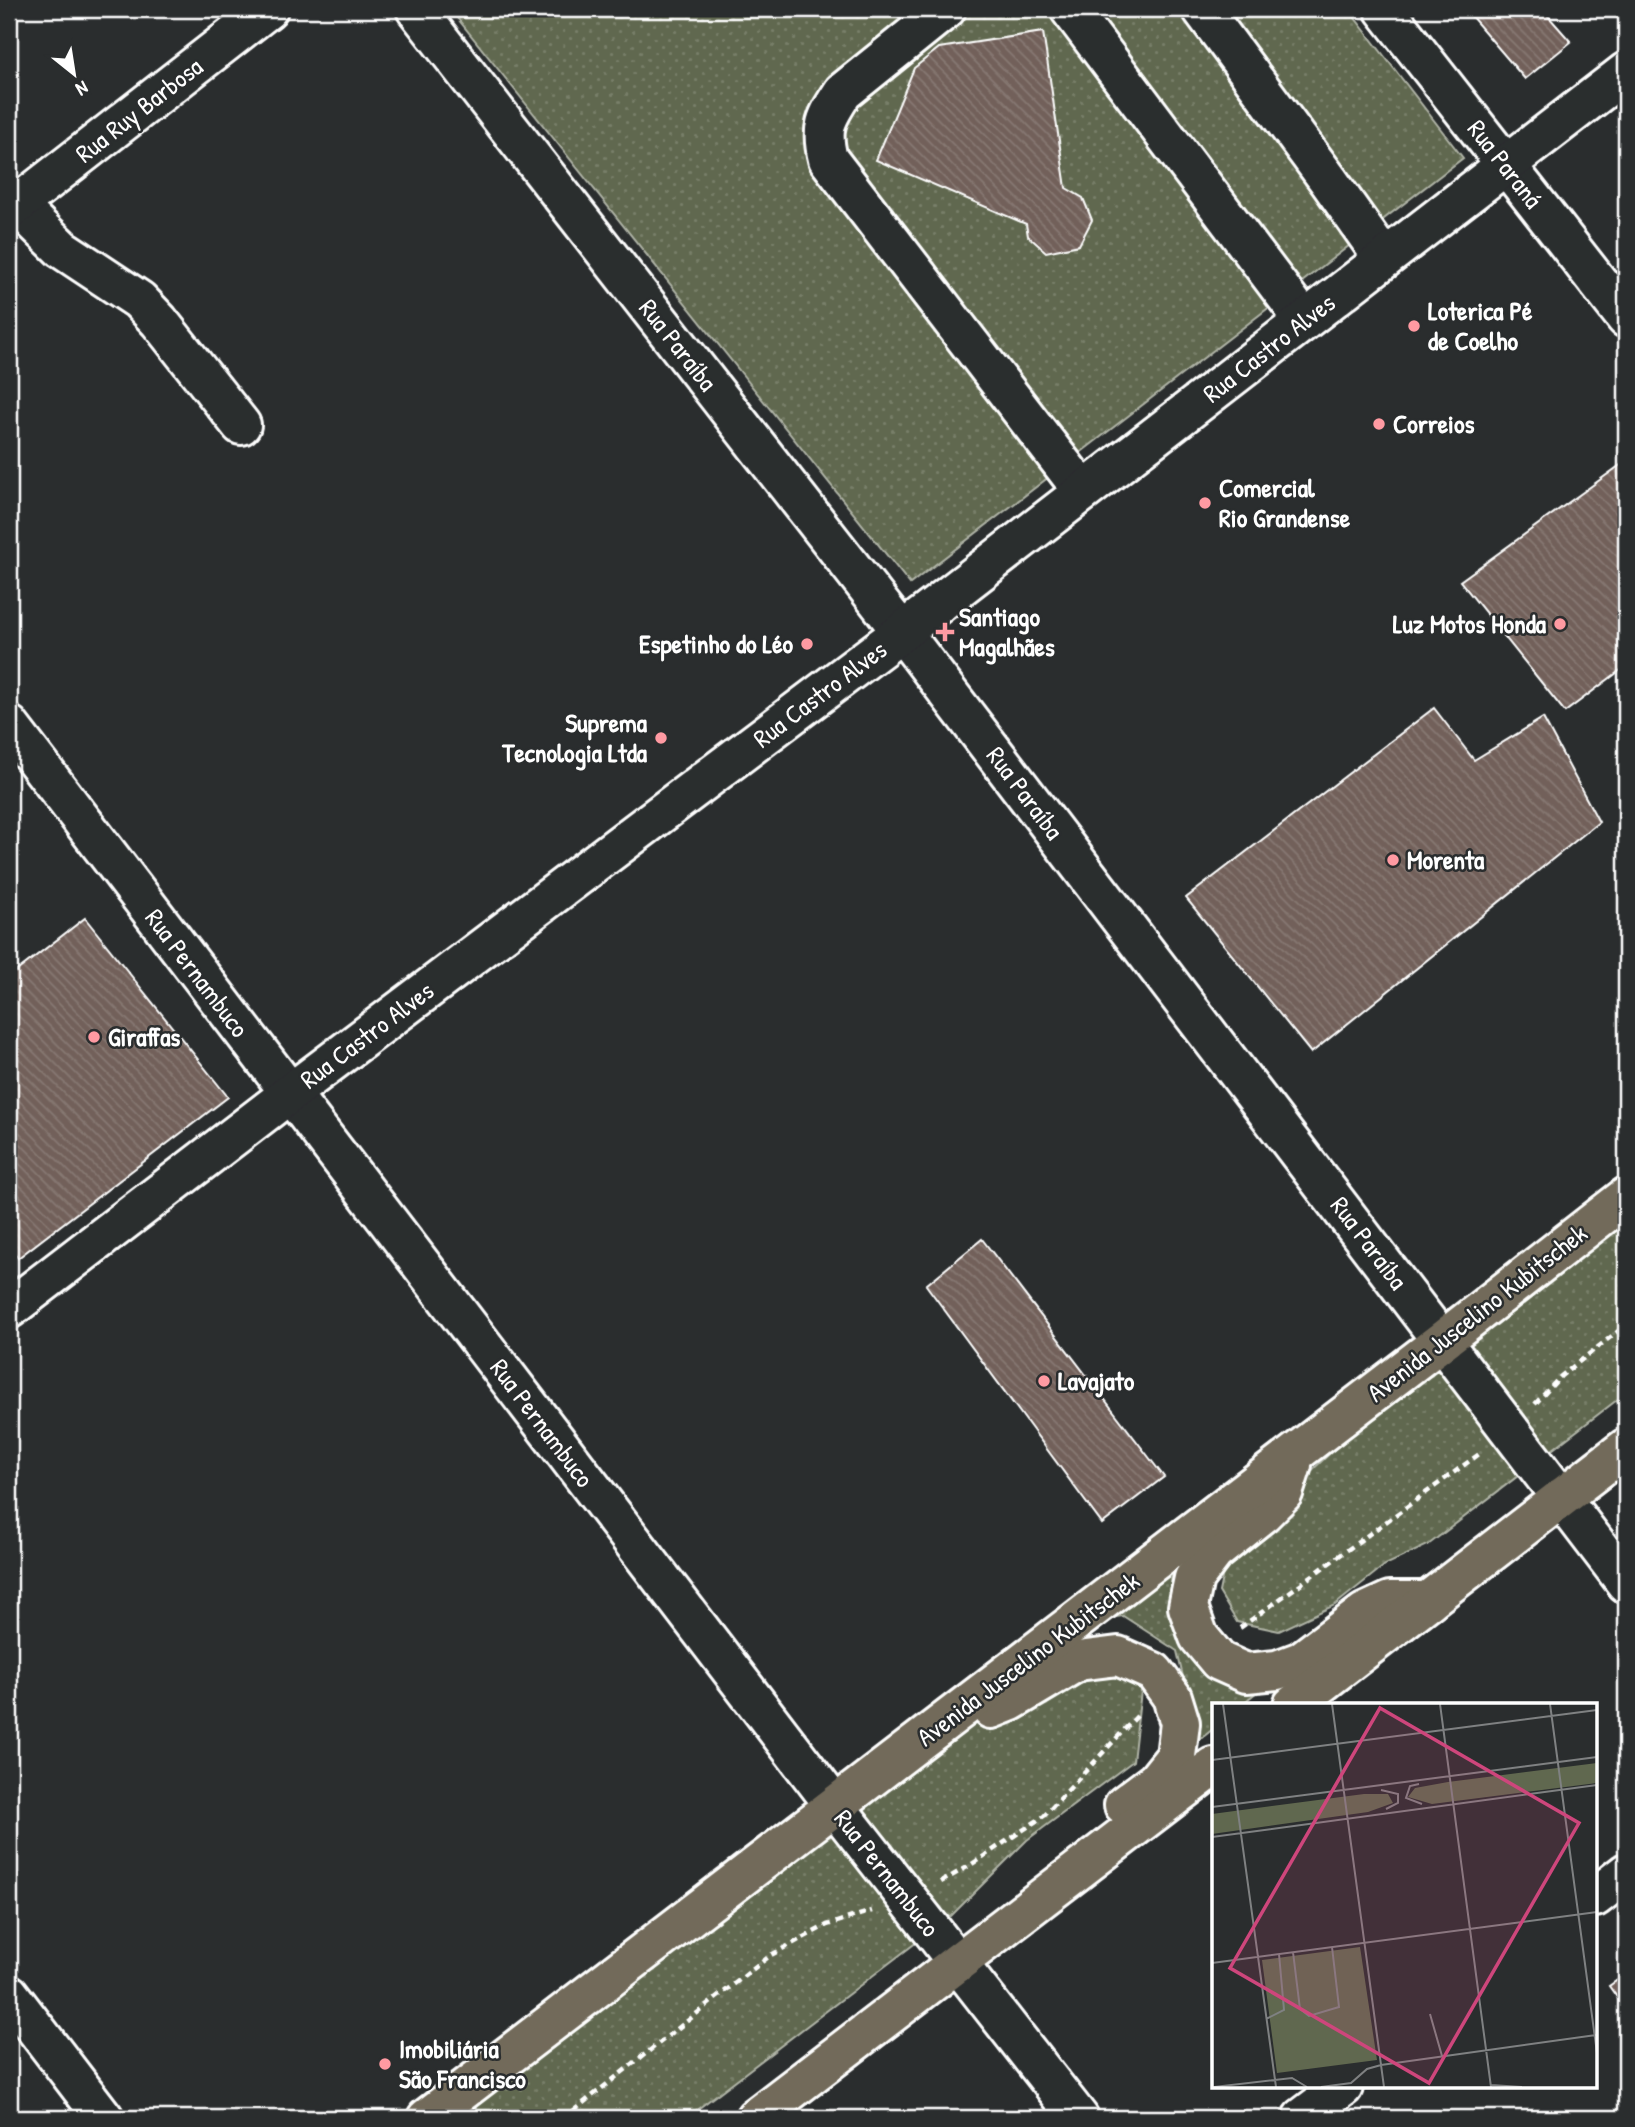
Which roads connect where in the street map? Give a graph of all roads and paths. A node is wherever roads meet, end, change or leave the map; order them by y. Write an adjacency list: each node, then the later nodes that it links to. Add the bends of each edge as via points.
1 (268, 9): 9 (street, Rua Ruy Barbosa)
2 (415, 9): 15 (street, Rua Paraíba)
3 (946, 9): 14 (street, via 843,92 823,131 828,159)
4 (1070, 9): 12 (street)
5 (1202, 9): 10 (street)
6 (1384, 9): 8 (street, Rua Paraná)
7 (1626, 72): 8 (street, Rua Castro Alves)
8 (1506, 164): 10 (street, Rua Castro Alves); 11 (street, Rua Paraná)
9 (13, 208): 13 (street, via 62,249 139,300)
10 (1384, 259): 12 (street, Rua Castro Alves)
11 (1626, 318)
12 (1304, 320): 14 (street, Rua Castro Alves)
13 (241, 425)
14 (1083, 491): 15 (street, Rua Castro Alves)
15 (902, 632): 17 (street, Rua Castro Alves); 21 (street, Rua Paraíba)
16 (9, 725): 17 (street, Rua Pernambuco)
17 (289, 1094): 19 (street, Rua Castro Alves); 33 (street, Rua Pernambuco)
18 (1626, 1197): 21 (main road, Avenida Juscelino Kubitschek)
19 (9, 1309)
20 (1626, 1325): 22 (path, via 1561,1376)
21 (1443, 1340): 22 (street, Rua Paraíba); 24 (main road, Avenida Juscelino Kubitschek)
22 (1511, 1431): 25 (street, Rua Paraíba); 28 (path)
23 (1626, 1448): 25 (main road)
24 (1296, 1453): 28 (main road, via 1283,1493 1214,1552 1194,1578 1188,1608 1199,1637); 31 (main road, Avenida Juscelino Kubitschek)
25 (1561, 1497): 26 (street, Rua Paraíba); 27 (main road)
26 (1626, 1583)
27 (1428, 1601): 28 (main road, via 1381,1605 1301,1661 1277,1670 1247,1673 1219,1661); 30 (main road)
28 (1210, 1650)
29 (1164, 1686): 31 (main road, via 1154,1672 1118,1656 1078,1661 989,1710); 35 (main road, via 1180,1723 1175,1756 1156,1781 1065,1851 1053,1866); 37 (path, via 1044,1816)
30 (1296, 1703)
31 (965, 1707): 33 (main road, Avenida Juscelino Kubitschek)
32 (1212, 1768): 35 (main road)
33 (835, 1806): 37 (street, Rua Pernambuco); 42 (main road, Avenida Juscelino Kubitschek)
34 (1626, 1873): 36 (street)
35 (1046, 1896): 38 (main road)
36 (1596, 1896)
37 (908, 1900): 38 (street, Rua Pernambuco); 43 (path, via 827,1925 771,1955)
38 (958, 1965): 44 (main road); 45 (street, Rua Pernambuco)
39 (9, 1994): 41 (street)
40 (1342, 2088): 46 (street)
41 (104, 2118)
42 (427, 2118)
43 (564, 2118)
44 (755, 2118)
45 (1079, 2118)
46 (1302, 2118)

